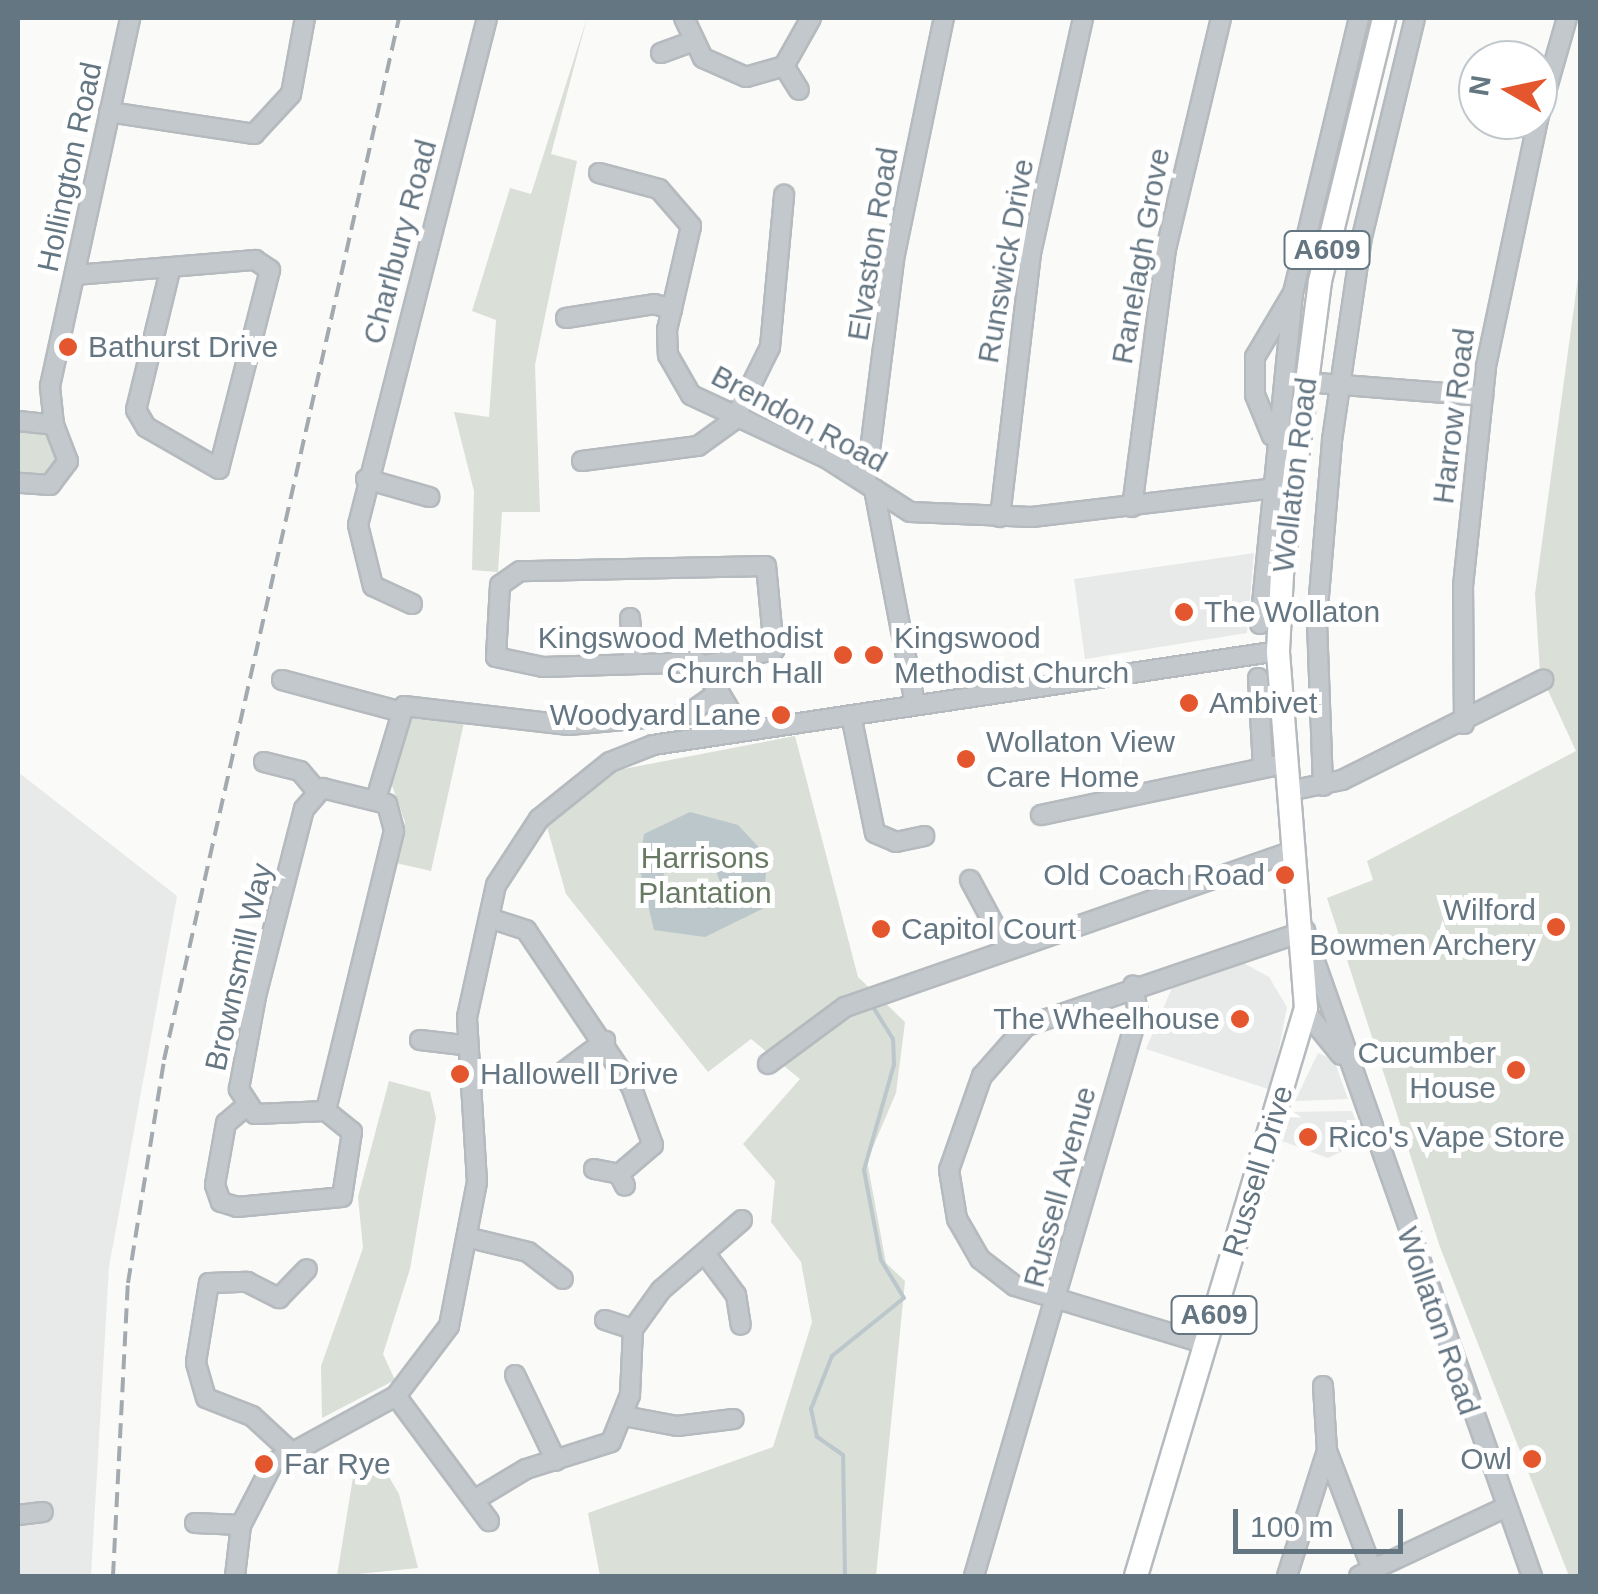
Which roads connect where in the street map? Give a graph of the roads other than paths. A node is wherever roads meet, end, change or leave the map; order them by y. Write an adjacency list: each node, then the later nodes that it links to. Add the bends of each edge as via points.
1 (130, 18): 18 (street, Hollington Road)
2 (305, 18): 18 (street, via 290,94 254,134)
3 (487, 18): 36 (street, Charlbury Road)
4 (684, 18): 13 (street)
5 (810, 18): 16 (street)
6 (944, 18): 37 (street, Elvaston Road, via 896,254)
7 (1083, 18): 43 (street, Runswick Drive, via 1031,252)
8 (1221, 18): 42 (street, Ranelagh Grove, via 1166,248)
9 (1359, 18): 24 (street, Wollaton Road)
10 (1384, 18): 27 (main road, Wollaton Road / A609)
11 (1415, 18): 28 (street, Wollaton Road, via 1362,237)
12 (1567, 18): 14 (street, Harrow Road)
13 (691, 42): 15 (street); 16 (street, via 731,75)
14 (1558, 49)
15 (661, 53)
16 (784, 66): 17 (street)
17 (799, 90)
18 (109, 112): 23 (street, Hollington Road)
19 (1534, 140): 30 (street, Harrow Road)
20 (599, 172): 25 (street, Brendon Road, via 660,189 691,226)
21 (784, 193): 32 (street, via 770,346)
22 (170, 270): 22 (street, via 255,260 270,270 219,469 146,427 136,410); 23 (street)
23 (75, 275): 29 (street, Hollington Road)
24 (1293, 293): 34 (street, Wollaton Road); 34 (street, via 1255,357 1255,395)
25 (672, 310): 26 (street, via 654,304); 32 (street, Brendon Road, via 668,355 678,378)
26 (566, 317)
27 (1305, 382): 28 (street); 38 (main road, Wollaton Road / A609)
28 (1340, 383): 30 (street); 62 (street, Wollaton Road, via 1318,594)
29 (50, 386): 31 (street, Hollington Road); 33 (street, Hollington Road)
30 (1483, 396): 57 (street, Harrow Road, via 1463,586)
31 (24, 419): 33 (street)
32 (734, 420): 35 (street, via 698,446); 37 (street, Brendon Road)
33 (54, 424): 39 (street, Hollington Road, via 66,446 65,470 50,485)
34 (1272, 436): 40 (street, Wollaton Road)
35 (580, 461)
36 (366, 480): 41 (street); 44 (street, Charlbury Road, via 361,568 372,586)
37 (870, 486): 43 (street, Brendon Road, via 924,516); 54 (street, Elvaston Road)
38 (1291, 486): 40 (street, Brendon Road); 47 (main road, Wollaton Road / A609)
39 (20, 488)
40 (1267, 488): 42 (street, Brendon Road); 46 (street, Wollaton Road)
41 (430, 496)
42 (1132, 507): 43 (street, Brendon Road)
43 (1000, 517)
44 (412, 604)
45 (630, 618): 48 (street)
46 (1260, 624)
47 (1278, 650): 54 (street); 60 (main road, Wollaton Road / A609)
48 (634, 663): 49 (street); 49 (street, via 543,667 496,657 491,638 506,576 766,566 774,650)
49 (706, 665): 53 (street)
50 (1258, 678): 61 (street)
51 (282, 680): 55 (street)
52 (1543, 680): 57 (street)
53 (718, 692): 55 (street, via 688,714 569,725); 58 (street)
54 (915, 704): 56 (street)
55 (399, 711): 65 (street)
56 (851, 715): 58 (street); 67 (street)
57 (1464, 724): 62 (street)
58 (742, 731): 72 (street, via 610,762 522,838)
59 (264, 762): 63 (street, via 300,771)
60 (1287, 763): 61 (street); 64 (main road, Wollaton Road / A609)
61 (1263, 768): 66 (street)
62 (1323, 786): 64 (street)
63 (316, 790): 65 (street); 86 (street, Brownsmill Way, via 256,996 240,1079)
64 (1289, 791): 69 (main road, Wollaton Road / A609)
65 (376, 799): 87 (street, via 395,824)
66 (1041, 815)
67 (875, 833): 68 (street, via 896,842); 70 (street)
68 (924, 836)
69 (1295, 850): 73 (main road, Wollaton Road / A609); 74 (street)
70 (863, 851)
71 (977, 885): 74 (street)
72 (488, 918): 79 (street, via 526,930); 80 (street)
73 (1306, 935): 75 (street); 76 (street, Wollaton Road); 77 (main road, Wollaton Road / A609)
74 (1005, 945): 84 (street, via 846,1006)
75 (1134, 985): 94 (street, Russell Avenue, via 1138,1013); 94 (street, via 1048,1014 1004,1044 956,1140 949,1170 957,1219 980,1259)
76 (1333, 1006): 77 (street); 83 (street, Wollaton Road)
77 (1306, 1010): 81 (street, Wollaton Road); 82 (main road, Wollaton Road / A609)
78 (420, 1040): 80 (street)
79 (604, 1041): 85 (street); 88 (street, via 643,1094 659,1147 622,1180)
80 (462, 1045): 90 (street, via 475,1131)
81 (1335, 1046): 82 (street, via 1314,1042); 83 (street, Wollaton Road)
82 (1294, 1053): 98 (main road, Russell Drive / A609)
83 (1348, 1063): 108 (street, Wollaton Road)
84 (768, 1064)
85 (562, 1073)
86 (244, 1108): 87 (street, Brownsmill Way, via 264,1116); 87 (street, via 226,1123 215,1185 221,1202 237,1207 342,1197 352,1132)
87 (326, 1111)
88 (594, 1169)
89 (734, 1222): 91 (street)
90 (470, 1238): 93 (street, via 528,1252); 101 (street, via 439,1347)
91 (706, 1256): 96 (street, via 744,1296); 97 (street, via 661,1290)
92 (308, 1269): 104 (street, via 279,1298 247,1282 202,1281 200,1404 252,1416)
93 (563, 1279)
94 (1057, 1302): 98 (street); 116 (street, Russell Avenue)
95 (605, 1320): 97 (street)
96 (741, 1325)
97 (633, 1329): 102 (street)
98 (1206, 1344): 117 (main road, Russell Drive / A609)
99 (523, 1380): 106 (street)
100 (1323, 1386): 105 (street)
101 (396, 1396): 104 (street); 107 (street)
102 (624, 1416): 103 (street, via 677,1426); 106 (street, via 612,1442)
103 (734, 1419)
104 (289, 1450): 113 (street)
105 (1327, 1451): 114 (street); 118 (street)
106 (556, 1461): 107 (street)
107 (476, 1499): 111 (street)
108 (1502, 1509): 114 (street); 119 (street, Wollaton Road)
109 (43, 1512): 110 (street)
110 (18, 1515)
111 (488, 1521)
112 (195, 1523): 113 (street)
113 (241, 1525): 115 (street)
114 (1365, 1573)
115 (236, 1576)
116 (974, 1576)
117 (1136, 1576)
118 (1286, 1576)
119 (1532, 1576)

